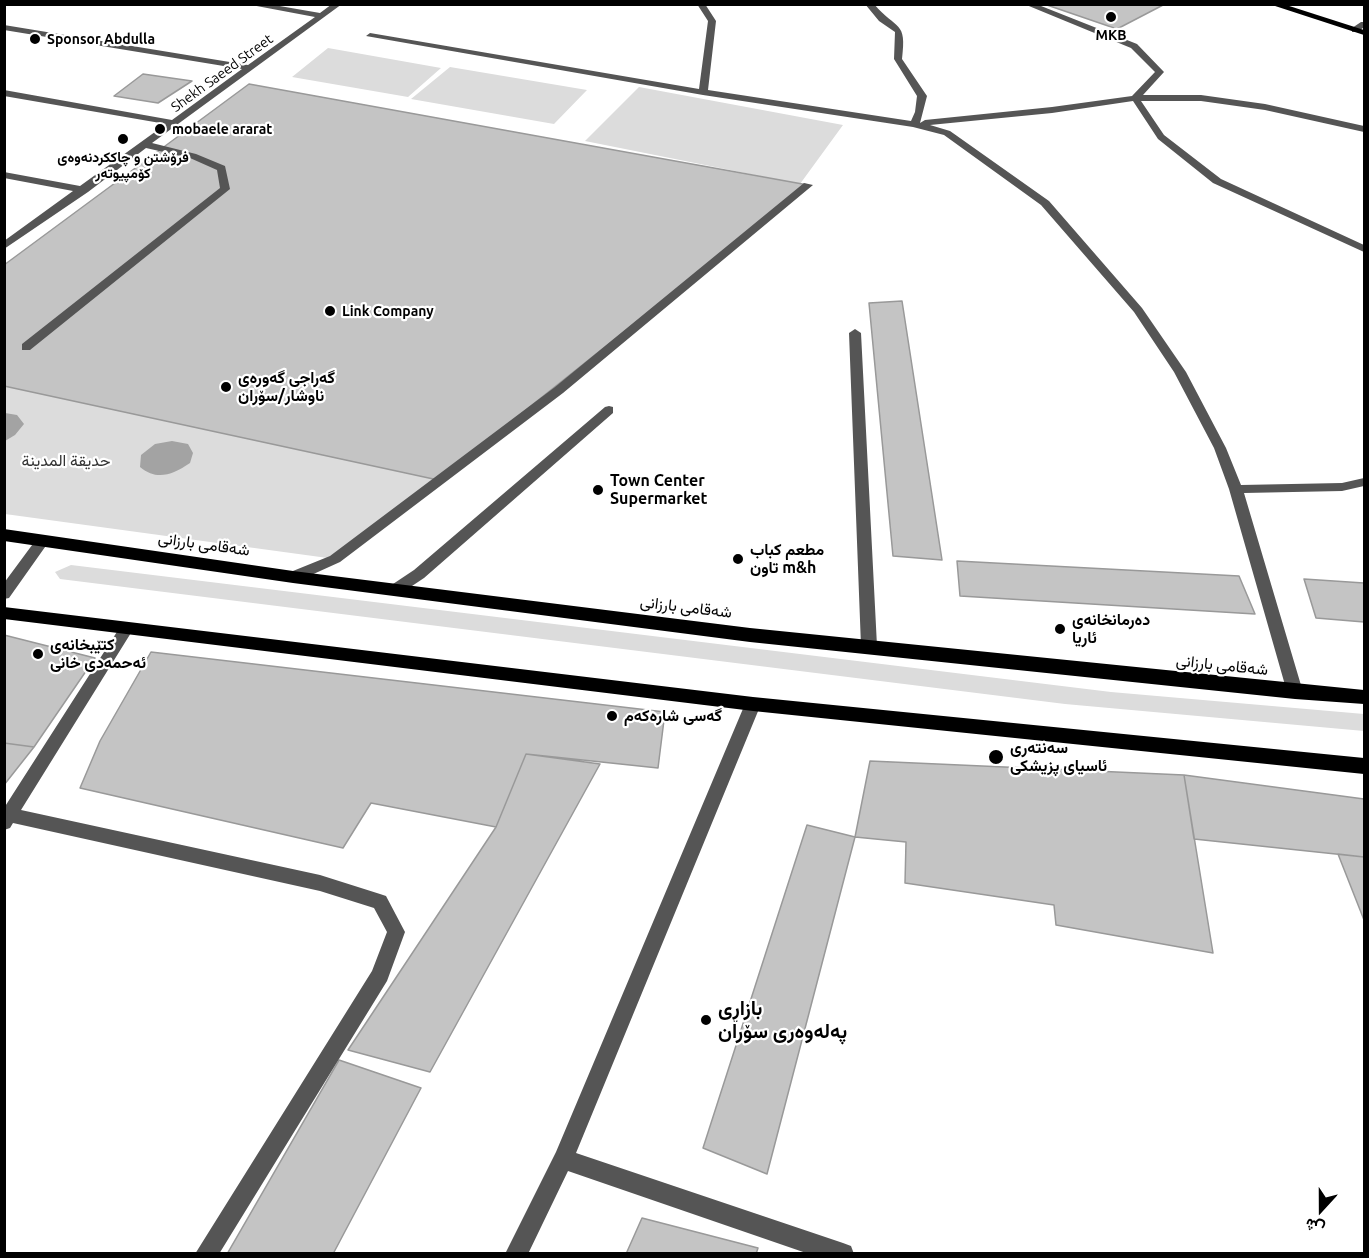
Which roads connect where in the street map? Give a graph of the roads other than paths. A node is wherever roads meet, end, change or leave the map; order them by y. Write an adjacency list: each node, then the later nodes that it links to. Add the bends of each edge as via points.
1 (250, 4): 7 (street)
2 (338, 4): 7 (street, Shekh Saeed Street)
3 (700, 4): 14 (street, via 712,21)
4 (869, 4): 18 (street, via 899,31 898,59 922,96)
5 (1028, 4): 16 (street, via 1134,46 1160,72)
6 (1273, 4): 10 (main road)
7 (323, 16): 13 (street, Shekh Saeed Street)
8 (1365, 24): 10 (street)
9 (4, 27): 13 (street)
10 (1355, 30): 11 (main road)
11 (1365, 33)
12 (370, 36): 14 (street)
13 (251, 69): 17 (street, Shekh Saeed Street)
14 (703, 92): 18 (street)
15 (4, 93): 17 (street)
16 (1135, 98): 18 (street); 19 (street, via 1201,98 1265,107); 25 (street, via 1161,137 1217,182)
17 (176, 123): 20 (street, Shekh Saeed Street)
18 (914, 124): 30 (street, via 947,133 1045,203 1138,310 1180,372 1220,448)
19 (1365, 129)
20 (146, 145): 23 (street, Shekh Saeed Street); 27 (street, via 194,156 222,168 225,189)
21 (4, 175): 23 (street)
22 (808, 185): 33 (street, via 560,390 335,559)
23 (84, 190): 24 (street, Shekh Saeed Street)
24 (4, 246)
25 (1365, 249)
26 (855, 333): 38 (street)
27 (26, 347)
28 (609, 410): 34 (street, via 419,574)
29 (1365, 482): 30 (street, via 1342,487)
30 (1236, 489): 39 (street)
31 (4, 535): 32 (highway, شەقامی بارزانی)
32 (43, 540): 33 (highway, شەقامی بارزانی); 35 (street)
33 (293, 577): 34 (highway, شەقامی بارزانی)
34 (395, 590): 38 (highway, شەقامی بارزانی)
35 (4, 594)
36 (4, 613): 37 (highway)
37 (127, 628): 41 (highway); 43 (street)
38 (868, 646): 39 (highway, شەقامی بارزانی)
39 (1295, 692): 40 (highway, شەقامی بارزانی)
40 (1365, 697)
41 (753, 704): 42 (highway); 44 (street)
42 (1365, 766)
43 (8, 819): 45 (street, via 320,883 380,902 396,932 380,975)
44 (562, 1159): 46 (street); 47 (street)
45 (206, 1254)
46 (516, 1254)
47 (843, 1254)

